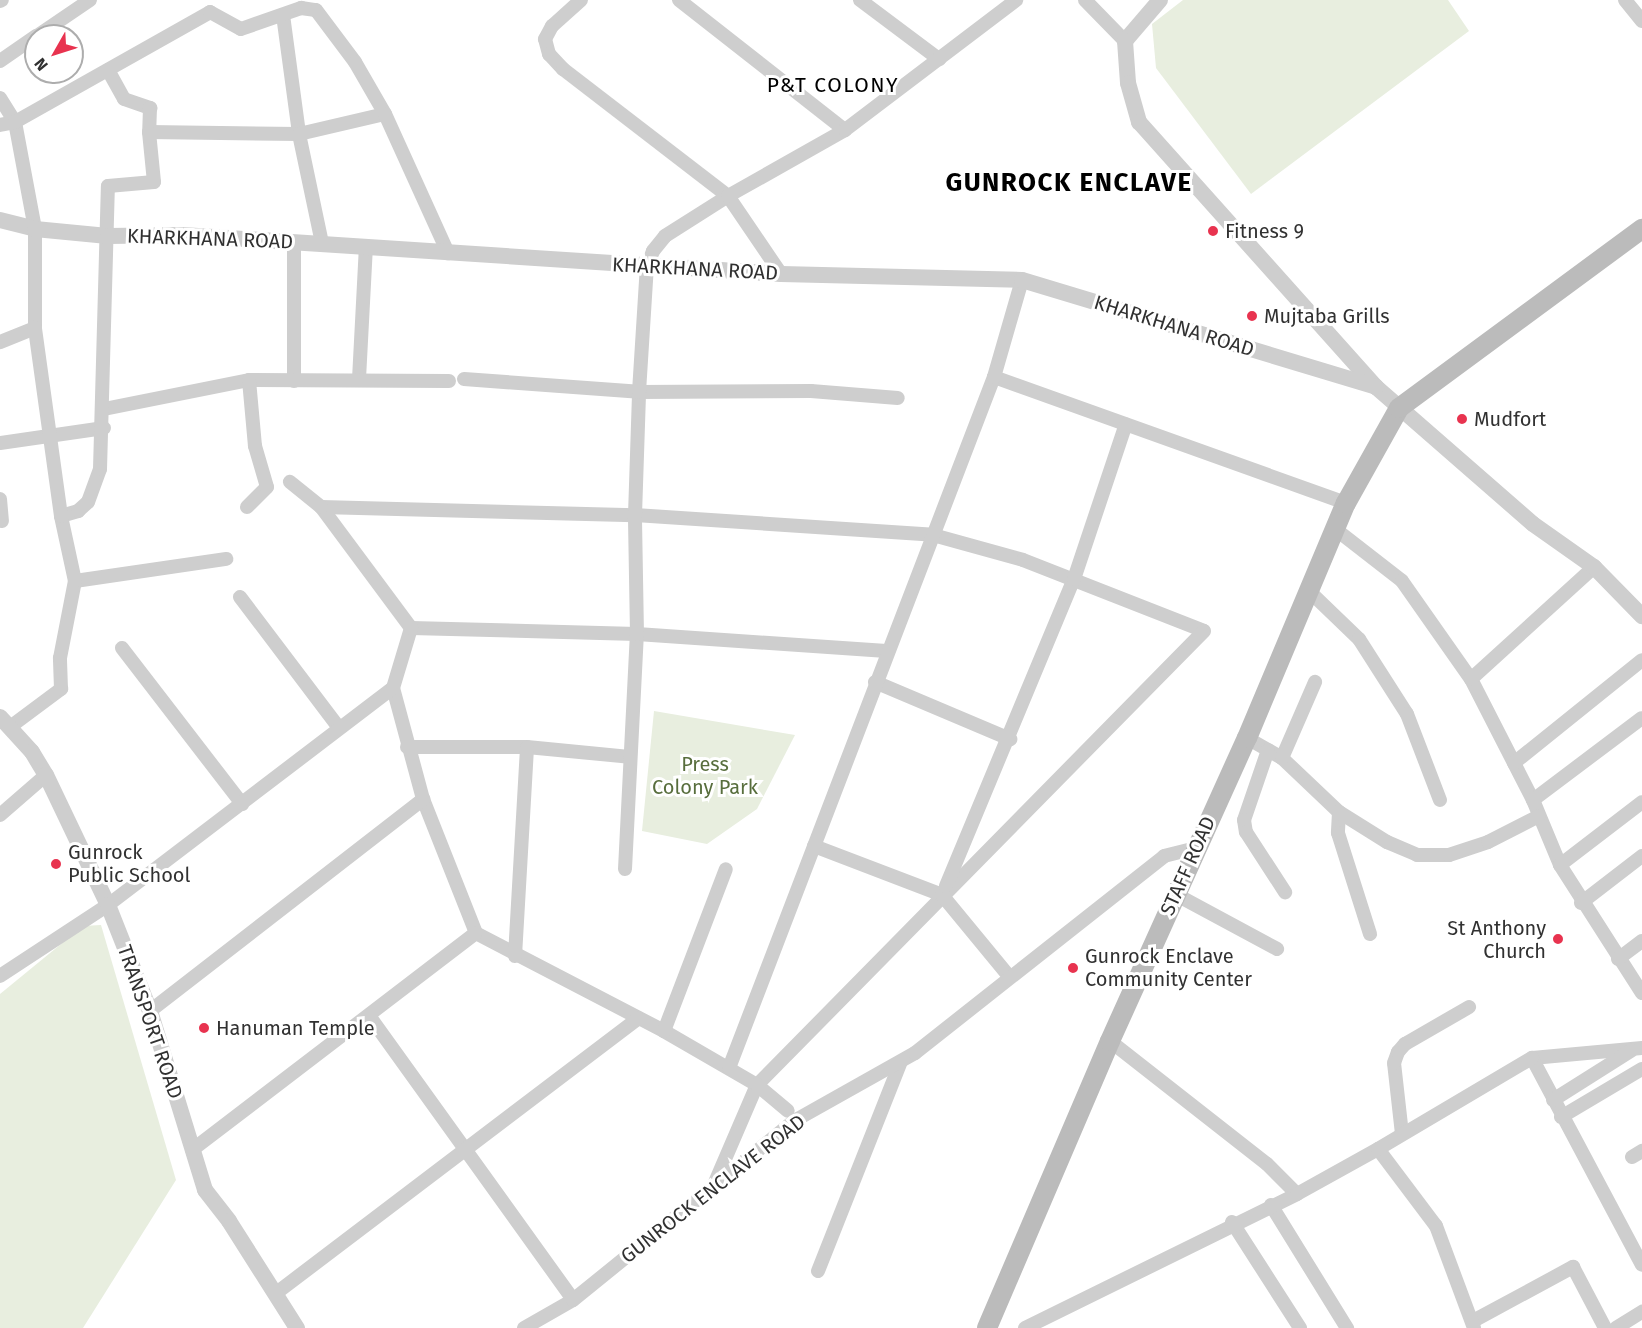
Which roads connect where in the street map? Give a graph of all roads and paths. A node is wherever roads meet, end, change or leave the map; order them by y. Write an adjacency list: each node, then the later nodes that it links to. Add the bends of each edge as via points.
1 (90, 0): 12 (street)
2 (581, 0): 25 (street, via 552,26 546,39 549,54 563,69)
3 (679, 0): 22 (street)
4 (860, 0): 15 (street)
5 (1016, 0): 15 (street)
6 (1085, 0): 13 (street)
7 (1160, 0): 13 (street)
8 (1625, 0): 11 (street)
9 (209, 6): 10 (street, via 241,29); 17 (street)
10 (283, 15): 19 (street, via 301,8 316,10 324,17); 24 (street)
11 (1642, 21)
12 (54, 24)
13 (1125, 41): 45 (street, via 1128,82 1139,122)
14 (24, 44): 16 (street)
15 (939, 59): 22 (street)
16 (0, 61)
17 (108, 70): 20 (street); 23 (street, via 124,99 150,108)
18 (0, 98): 20 (street)
19 (385, 114): 24 (street); 33 (street)
20 (15, 122): 21 (street); 28 (street)
21 (0, 125)
22 (845, 130): 25 (street)
23 (149, 132): 24 (street); 29 (street, via 154,182 108,186)
24 (299, 134): 31 (street)
25 (728, 196): 34 (street, via 666,236); 35 (street)
26 (0, 220): 28 (street, KHARKHANA ROAD)
27 (1642, 229): 48 (main road)
28 (35, 230): 29 (street, KHARKHANA ROAD); 37 (street)
29 (108, 236): 30 (street, KHARKHANA ROAD, via 183,235); 49 (street)
30 (294, 242): 31 (street, KHARKHANA ROAD); 43 (street)
31 (322, 243): 32 (street, KHARKHANA ROAD)
32 (366, 247): 33 (street, KHARKHANA ROAD); 40 (street)
33 (448, 253): 34 (street, KHARKHANA ROAD)
34 (647, 266): 35 (street, KHARKHANA ROAD); 46 (street)
35 (781, 274): 36 (street, KHARKHANA ROAD)
36 (1022, 280): 39 (street); 45 (street, KHARKHANA ROAD)
37 (35, 328): 38 (street); 52 (street)
38 (0, 342)
39 (994, 376): 50 (street); 63 (street)
40 (359, 379): 43 (street); 44 (street)
41 (249, 380): 43 (street); 49 (street); 57 (street, via 255,446 267,487)
42 (464, 380): 46 (street)
43 (294, 381)
44 (449, 381)
45 (1376, 387): 48 (street)
46 (639, 392): 47 (street, via 811,391); 59 (street)
47 (898, 398)
48 (1399, 408): 56 (main road, STAFF ROAD); 65 (street, via 1533,524)
49 (104, 409): 51 (street)
50 (1126, 424): 56 (street); 66 (street)
51 (104, 428): 52 (street); 60 (street, via 100,469 88,502 78,511)
52 (51, 435): 53 (street); 60 (street)
53 (0, 443)
54 (290, 482): 58 (street)
55 (0, 499): 61 (street)
56 (1346, 503): 62 (main road, STAFF ROAD)
57 (248, 507)
58 (321, 507): 59 (street); 71 (street)
59 (635, 515): 63 (street); 72 (street)
60 (61, 516): 67 (street)
61 (2, 521)
62 (1334, 528): 68 (main road, STAFF ROAD); 76 (street, via 1402,581)
63 (933, 535): 66 (street); 74 (street)
64 (226, 559): 67 (street)
65 (1594, 567): 70 (street); 76 (street)
66 (1074, 579): 84 (street); 108 (street, via 1204,631)
67 (75, 580): 81 (street, via 60,658 61,689)
68 (1308, 590): 83 (main road, STAFF ROAD); 94 (street, via 1359,639 1407,714)
69 (240, 597): 82 (street)
70 (1642, 616)
71 (411, 628): 72 (street); 79 (street)
72 (637, 634): 74 (street); 88 (street)
73 (122, 648): 96 (street)
74 (886, 651): 77 (street)
75 (1642, 660): 90 (street)
76 (1471, 679): 90 (street)
77 (875, 682): 84 (street); 100 (street)
78 (1315, 682): 89 (street)
79 (393, 688): 82 (street); 85 (street)
80 (1642, 718): 93 (street)
81 (5, 722): 91 (street, TRANSPORT ROAD)
82 (339, 728): 96 (street)
83 (1247, 738): 87 (street); 101 (main road, STAFF ROAD)
84 (1010, 739): 108 (street)
85 (406, 747): 86 (street); 92 (street)
86 (527, 747): 88 (street); 115 (street)
87 (1268, 750): 89 (street); 106 (street, via 1244,820 1246,832)
88 (630, 757): 104 (street)
89 (1282, 758): 97 (street)
90 (1514, 763): 93 (street)
91 (46, 776): 98 (street); 110 (street, TRANSPORT ROAD)
92 (423, 799): 111 (street); 121 (street)
93 (1533, 800): 99 (street)
94 (1440, 801)
95 (1642, 802): 103 (street)
96 (242, 804): 110 (street)
97 (1339, 812): 99 (street, via 1387,842 1417,855 1449,855 1488,842); 112 (street, via 1338,833)
98 (0, 815)
99 (1539, 816): 103 (street)
100 (814, 846): 108 (street); 129 (street)
101 (1195, 848): 107 (main road, STAFF ROAD); 117 (street, GUNROCK ENCLAVE ROAD, via 1164,856)
102 (1642, 856): 109 (street)
103 (1560, 865): 109 (street)
104 (626, 869)
105 (726, 869): 124 (street)
106 (1285, 892)
107 (1175, 894): 114 (street); 125 (main road, STAFF ROAD)
108 (942, 895): 117 (street); 131 (street)
109 (1581, 903): 116 (street)
110 (108, 905): 118 (street); 121 (street, TRANSPORT ROAD)
111 (476, 933): 115 (street); 122 (street)
112 (1370, 934)
113 (1642, 941): 116 (street)
114 (1277, 949)
115 (515, 956): 123 (street)
116 (1618, 959): 119 (street)
117 (1008, 975): 128 (street, GUNROCK ENCLAVE ROAD)
118 (0, 976)
119 (1642, 993)
120 (1469, 1007): 135 (street, via 1405,1044 1398,1052 1394,1063)
121 (150, 1011): 138 (street, TRANSPORT ROAD)
122 (370, 1017): 136 (street); 138 (street)
123 (638, 1018): 124 (street); 136 (street)
124 (664, 1031): 129 (street)
125 (1110, 1041): 140 (street, via 1267,1164); 151 (main road, STAFF ROAD)
126 (1638, 1048): 127 (street); 132 (street)
127 (1532, 1059): 132 (street); 135 (street)
128 (900, 1064): 139 (street, GUNROCK ENCLAVE ROAD, via 794,1121); 144 (street)
129 (729, 1068): 131 (street)
130 (1642, 1069): 134 (street)
131 (757, 1085): 133 (street); 139 (street)
132 (1553, 1100): 134 (street)
133 (788, 1111)
134 (1561, 1117): 143 (street)
135 (1402, 1134): 137 (street)
136 (466, 1149): 145 (street); 146 (street)
137 (1378, 1149): 140 (street); 148 (street, via 1436,1226)
138 (192, 1150): 145 (street, TRANSPORT ROAD, via 205,1190)
139 (711, 1192): 146 (street, GUNROCK ENCLAVE ROAD)
140 (1297, 1194): 141 (street)
141 (1271, 1205): 142 (street); 154 (street)
142 (1232, 1222): 152 (street); 153 (street)
143 (1642, 1265)
144 (818, 1271)
145 (275, 1294): 149 (street, TRANSPORT ROAD)
146 (573, 1300): 150 (street, GUNROCK ENCLAVE ROAD)
147 (1642, 1312): 156 (street)
148 (1474, 1324): 155 (street, via 1573,1267)
149 (297, 1328)
150 (524, 1328)
151 (987, 1328)
152 (1025, 1328)
153 (1300, 1328)
154 (1347, 1328)
155 (1605, 1328)
156 (1616, 1328)

